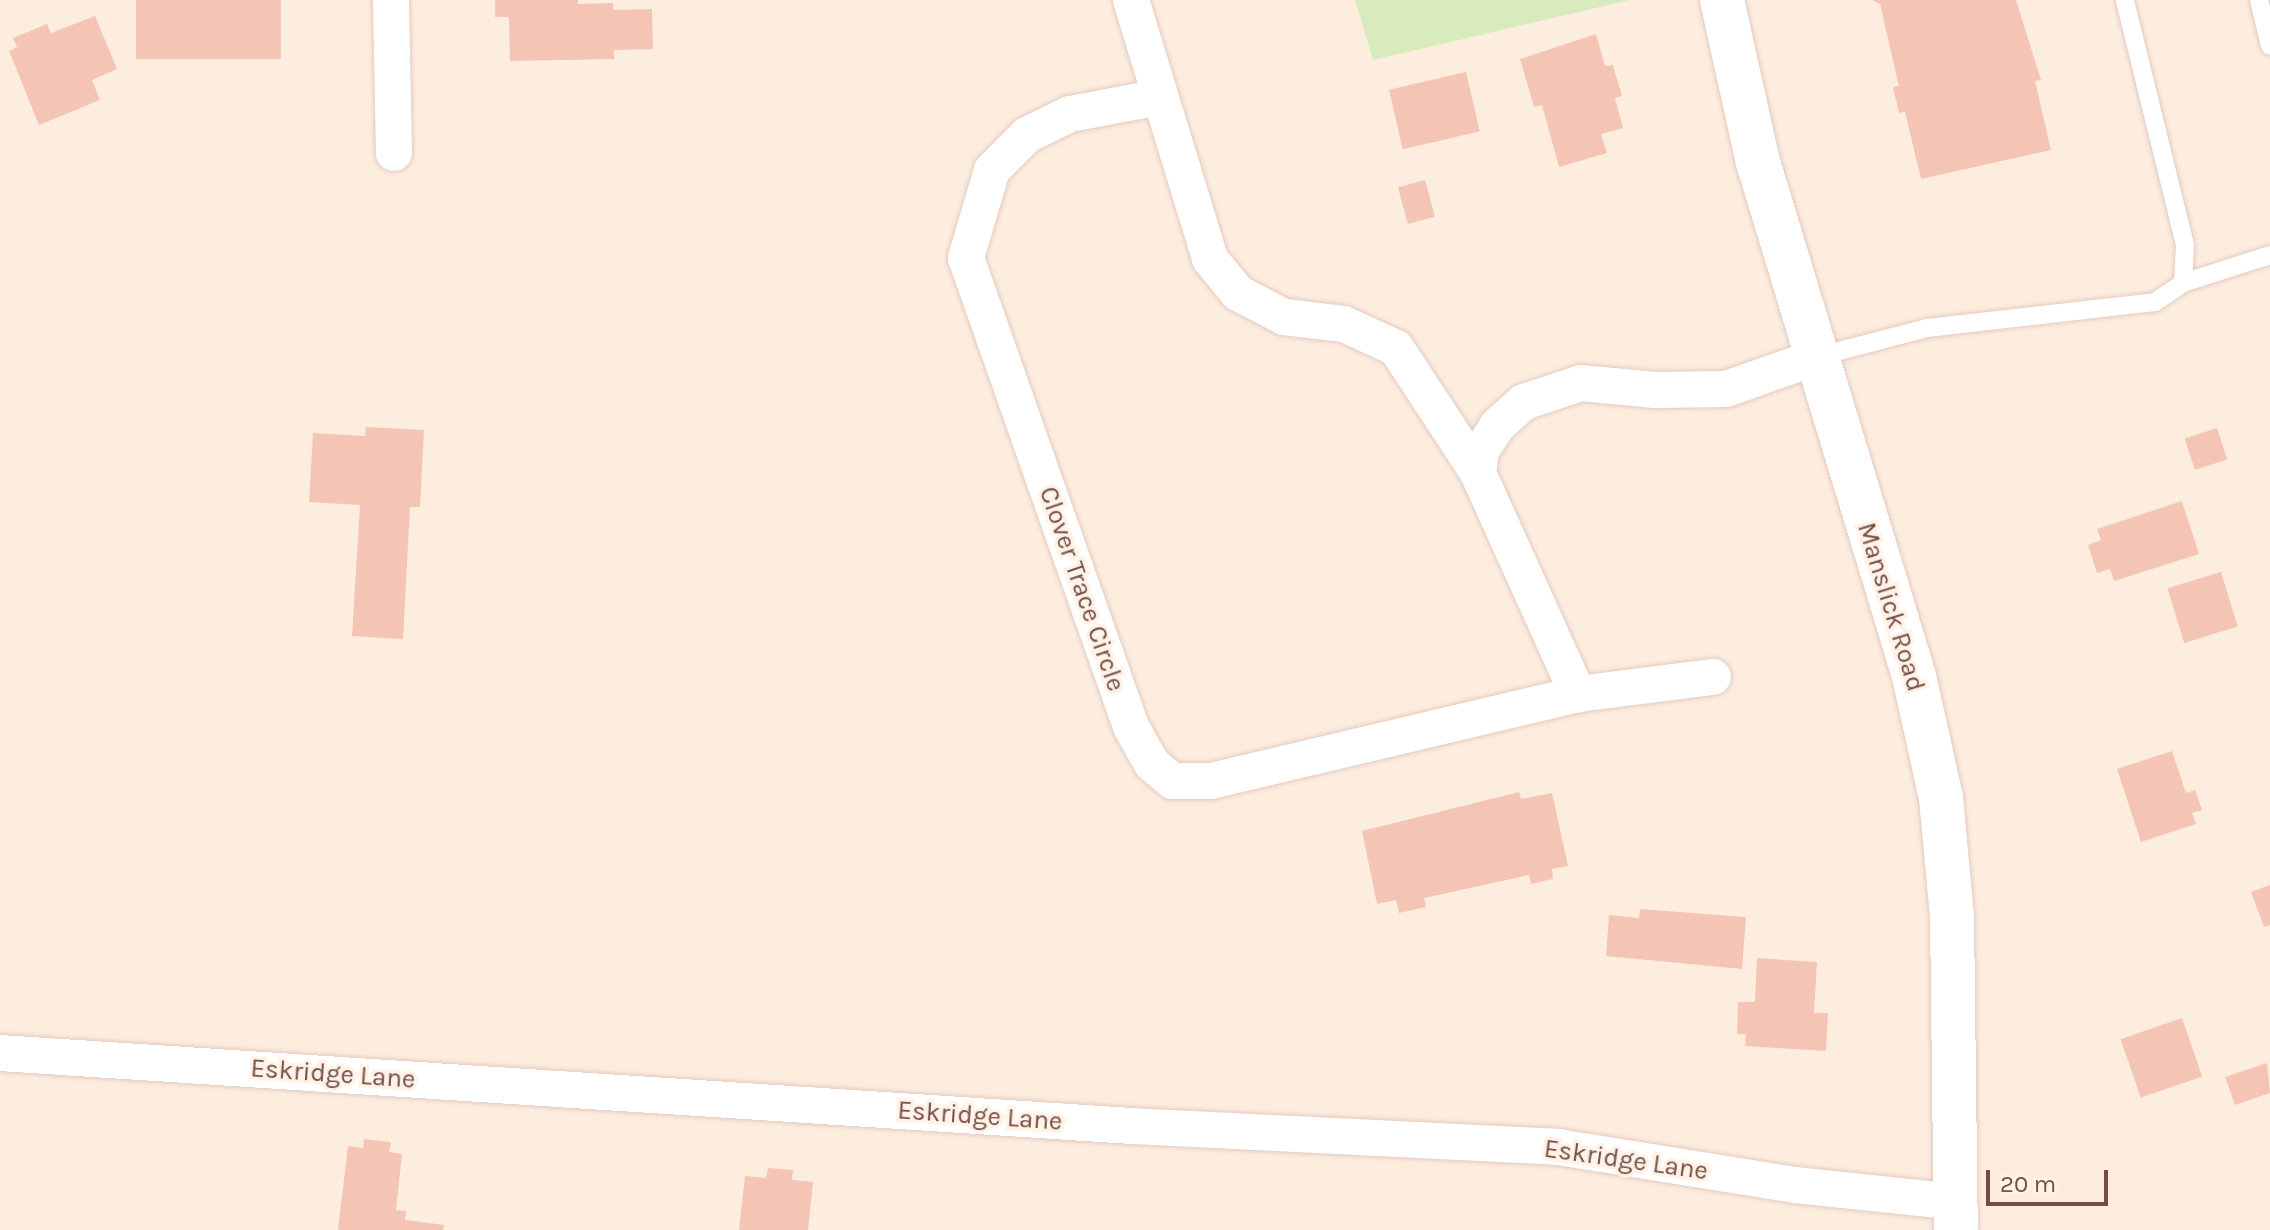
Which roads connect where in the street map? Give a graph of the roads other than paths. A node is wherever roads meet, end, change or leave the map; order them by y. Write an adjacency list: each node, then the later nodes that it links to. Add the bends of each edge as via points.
1 (391, 0): 8 (street)
2 (1131, 0): 7 (street)
3 (1722, 0): 11 (main road, Manslick Road, via 1758,162)
4 (2125, 0): 10 (lane, via 2185,245)
5 (2259, 0): 6 (lane)
6 (2270, 46)
7 (1160, 97): 12 (street, via 1210,259 1238,293 1284,317 1344,324 1396,348); 14 (street, Clover Trace Circle, via 1070,114 1027,135 992,170 966,258 1131,727 1152,764 1172,781 1211,781)
8 (394, 153)
9 (2270, 255): 10 (lane)
10 (2183, 283): 11 (lane, via 2155,302 1927,328)
11 (1814, 358): 12 (street, via 1726,389 1581,383 1524,402 1497,426 1481,451); 16 (main road, Manslick Road, via 1914,676 1941,798 1952,916)
12 (1478, 473): 14 (street)
13 (1713, 677): 14 (street, Clover Trace Circle)
14 (1578, 694)
15 (0, 1053): 16 (street, Eskridge Lane, via 1131,1126 1558,1147)
16 (1956, 1216)

